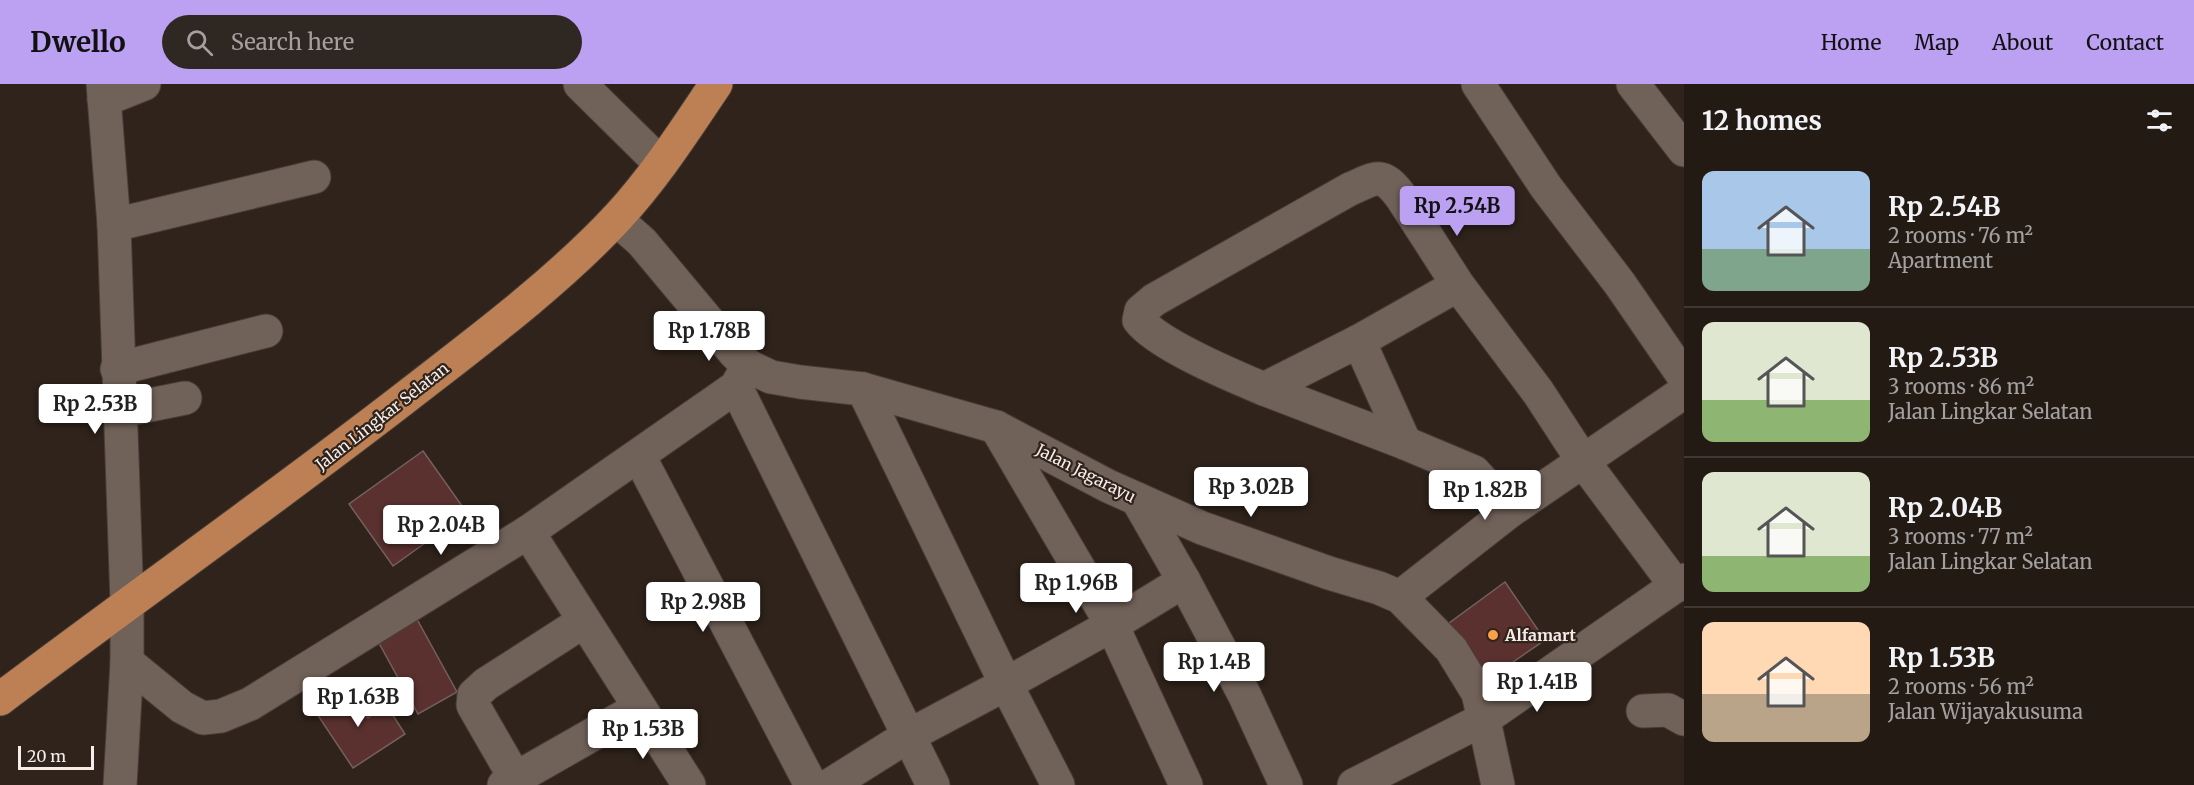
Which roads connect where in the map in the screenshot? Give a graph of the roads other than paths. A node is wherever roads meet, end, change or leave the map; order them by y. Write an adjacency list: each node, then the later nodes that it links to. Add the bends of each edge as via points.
1 (144, 84): 6 (street)
2 (580, 84): 8 (street)
3 (716, 84): 8 (highway, Jalan Lingkar Selatan)
4 (1478, 84): 17 (street, via 1546,187)
5 (1633, 84): 7 (street)
6 (103, 92): 11 (street)
7 (1682, 142)
8 (662, 164): 10 (highway, Jalan Lingkar Selatan)
9 (314, 177): 11 (street)
10 (616, 219): 16 (street, Jalan Jagarayu, via 642,242 734,352); 33 (highway, Jalan Lingkar Selatan, via 452,362 299,480)
11 (114, 225): 15 (street)
12 (1458, 285): 14 (street); 19 (street, via 1393,186 1384,178 1374,178 1154,300 1141,311 1139,320 1153,332 1226,373); 26 (street)
13 (266, 330): 15 (street)
14 (1359, 340): 19 (street); 24 (street)
15 (117, 369): 22 (street)
16 (742, 376): 18 (street, Jalan Jagarayu); 25 (street); 43 (street)
17 (1684, 377)
18 (863, 389): 23 (street, Jalan Jagarayu); 37 (street)
19 (1264, 389): 24 (street)
20 (1684, 392): 26 (street)
21 (185, 398): 22 (street)
22 (120, 411): 33 (street)
23 (996, 427): 27 (street, Jalan Jagarayu); 35 (street)
24 (1405, 443): 28 (street, via 1474,472)
25 (639, 456): 29 (street); 47 (street)
26 (1584, 461): 28 (street); 31 (street)
27 (1137, 499): 30 (street); 32 (street, Jalan Jagarayu, via 1202,528)
28 (1510, 512): 32 (street)
29 (528, 532): 34 (street); 36 (street, via 250,704 221,717 203,718 182,706)
30 (1184, 581): 35 (street); 52 (street, via 1244,694)
31 (1680, 583): 41 (street)
32 (1400, 597): 41 (street, Jalan Jagarayu, via 1451,649 1478,693)
33 (127, 603): 36 (street); 38 (highway, Jalan Lingkar Selatan)
34 (584, 621): 39 (street); 44 (street, via 474,695 473,705)
35 (1112, 625): 37 (street); 51 (street)
36 (127, 662): 45 (street)
37 (1006, 684): 43 (street); 50 (street)
38 (0, 699)
39 (639, 708): 44 (street); 46 (street)
40 (1643, 711): 42 (street, via 1668,710)
41 (1484, 719): 53 (street); 54 (street, Jalan Jagarayu)
42 (1684, 719)
43 (908, 736): 48 (street); 49 (street)
44 (510, 781)
45 (120, 785)
46 (689, 785)
47 (811, 785)
48 (830, 785)
49 (933, 785)
50 (1058, 785)
51 (1186, 785)
52 (1286, 785)
53 (1354, 785)
54 (1498, 785)

